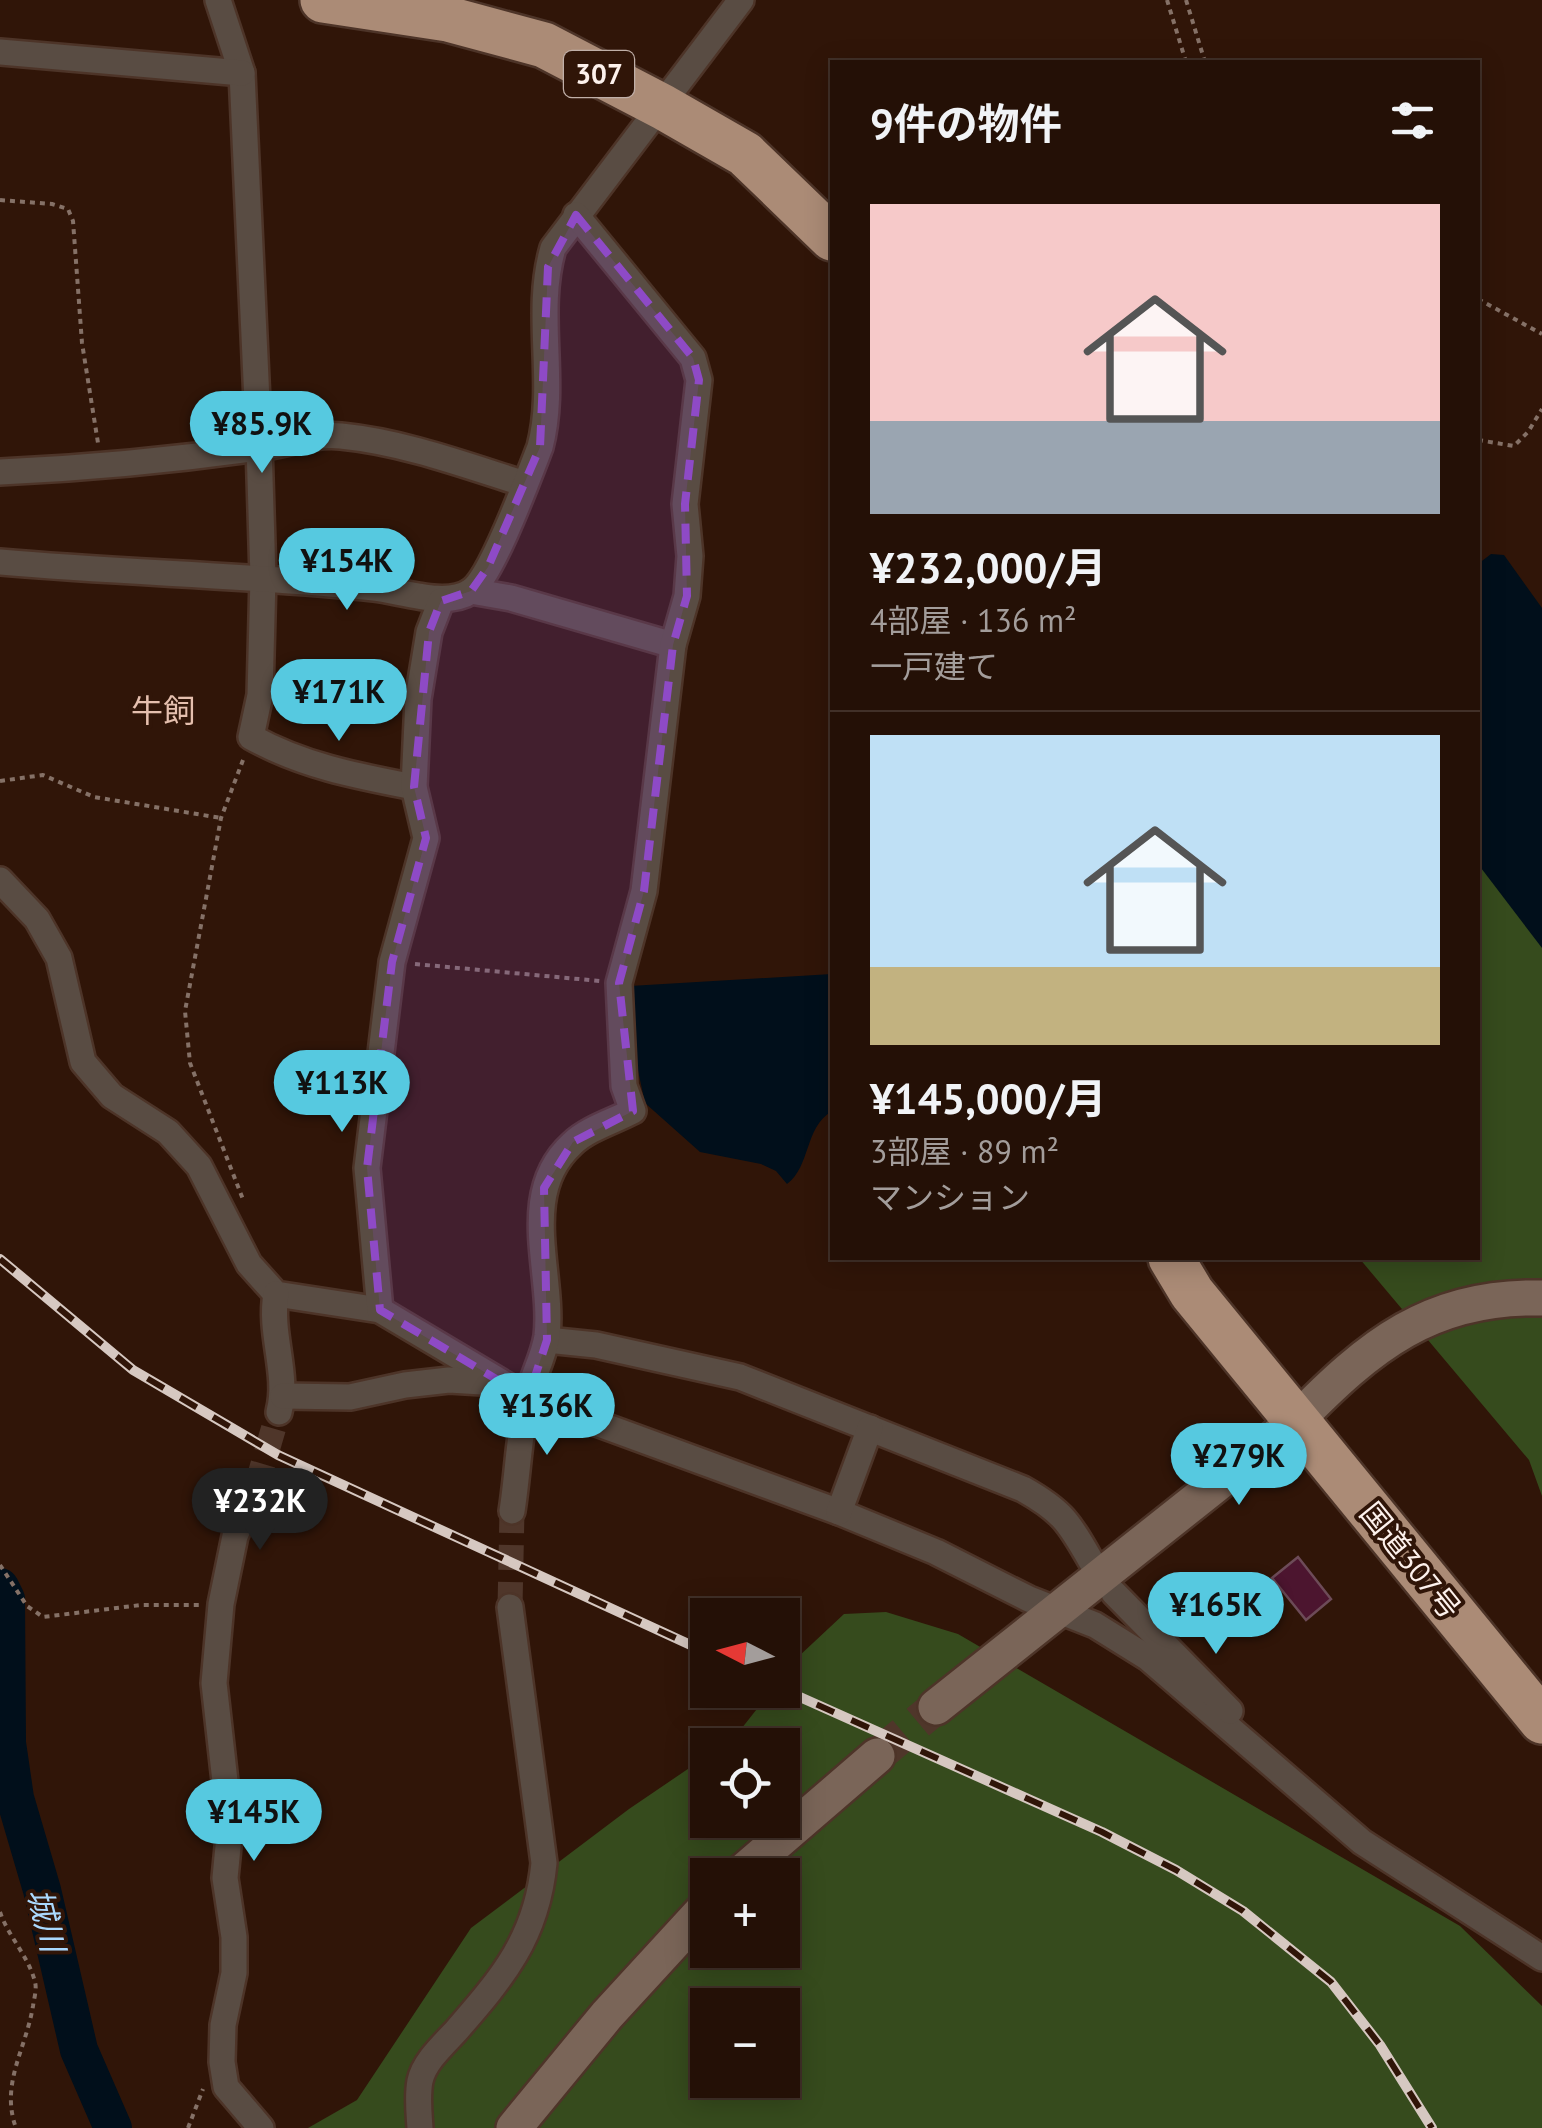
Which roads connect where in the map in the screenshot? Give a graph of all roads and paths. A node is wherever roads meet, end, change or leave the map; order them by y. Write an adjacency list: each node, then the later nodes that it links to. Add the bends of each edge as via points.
1 (218, 0): 9 (street)
2 (323, 0): 10 (highway, 307, via 448,19 544,46)
3 (741, 0): 10 (street)
4 (1167, 0): 7 (path)
5 (1186, 0): 8 (path)
6 (0, 52): 9 (street)
7 (1185, 60)
8 (1204, 60)
9 (242, 72): 18 (street)
10 (664, 106): 12 (street); 13 (highway, 307, via 745,154)
11 (0, 200): 19 (path, via 68,208 73,221 82,343)
12 (576, 215): 21 (street, via 548,267 546,427); 26 (street, via 693,358 699,380 685,504 688,596)
13 (830, 236)
14 (1480, 300): 15 (path)
15 (1542, 334)
16 (1542, 408): 17 (path, via 1514,446)
17 (1480, 440)
18 (260, 448): 19 (street); 21 (street, via 341,436); 23 (street)
19 (101, 464): 20 (street)
20 (0, 472)
21 (525, 484): 24 (street)
22 (0, 562): 23 (street)
23 (263, 577): 25 (street); 27 (street, via 260,695)
24 (471, 591): 25 (street); 26 (street)
25 (440, 601): 29 (street, via 418,699)
26 (673, 645): 33 (street, via 644,891)
27 (251, 737): 29 (street, via 326,770); 30 (path)
28 (0, 781): 30 (path, via 43,776 94,797)
29 (414, 787): 32 (street, via 426,838)
30 (220, 818): 34 (path, via 185,1011 190,1062 245,1199)
31 (0, 880): 34 (street, via 37,918 59,958 83,1062 112,1096 168,1132 199,1166)
32 (392, 962): 33 (path); 38 (street, via 367,1168)
33 (619, 982): 39 (street, via 624,1086 633,1111 573,1142 544,1188)
34 (234, 1229): 36 (street, via 249,1264)
35 (1172, 1260): 42 (highway, 国道307号)
36 (276, 1294): 38 (street); 40 (street, via 280,1405 449,1380)
37 (1542, 1298): 42 (street, via 1488,1300 1397,1333 1347,1368)
38 (380, 1310): 40 (street)
39 (546, 1340): 41 (street); 43 (street, via 740,1377)
40 (504, 1384): 41 (street)
41 (528, 1398): 45 (street); 46 (street)
42 (1296, 1420): 52 (street); 54 (highway, 国道307号)
43 (870, 1428): 46 (street); 47 (street, via 1053,1506)
44 (256, 1488): 50 (street, via 236,1536)
45 (512, 1510)
46 (838, 1512): 52 (street)
47 (1090, 1561)
48 (0, 1565): 50 (path, via 26,1606 43,1616)
49 (1114, 1592): 55 (street, via 1250,1730)
50 (221, 1604): 61 (street, via 214,1682 234,1938)
51 (510, 1606): 65 (street, via 544,1863 541,1898 505,1974 420,2079)
52 (1058, 1610): 53 (street); 55 (street, via 1148,1658)
53 (936, 1707)
54 (1542, 1721)
55 (1249, 1748): 60 (street, via 1362,1842)
56 (876, 1756): 57 (street)
57 (759, 1858)
58 (0, 1912): 62 (path, via 36,1985 10,2079 8,2110)
59 (690, 1925): 66 (street)
60 (1542, 1958)
61 (222, 2066): 63 (path, via 206,2082); 64 (street, via 226,2088)
62 (16, 2128)
63 (188, 2128)
64 (262, 2128)
65 (420, 2128)
66 (514, 2128)

